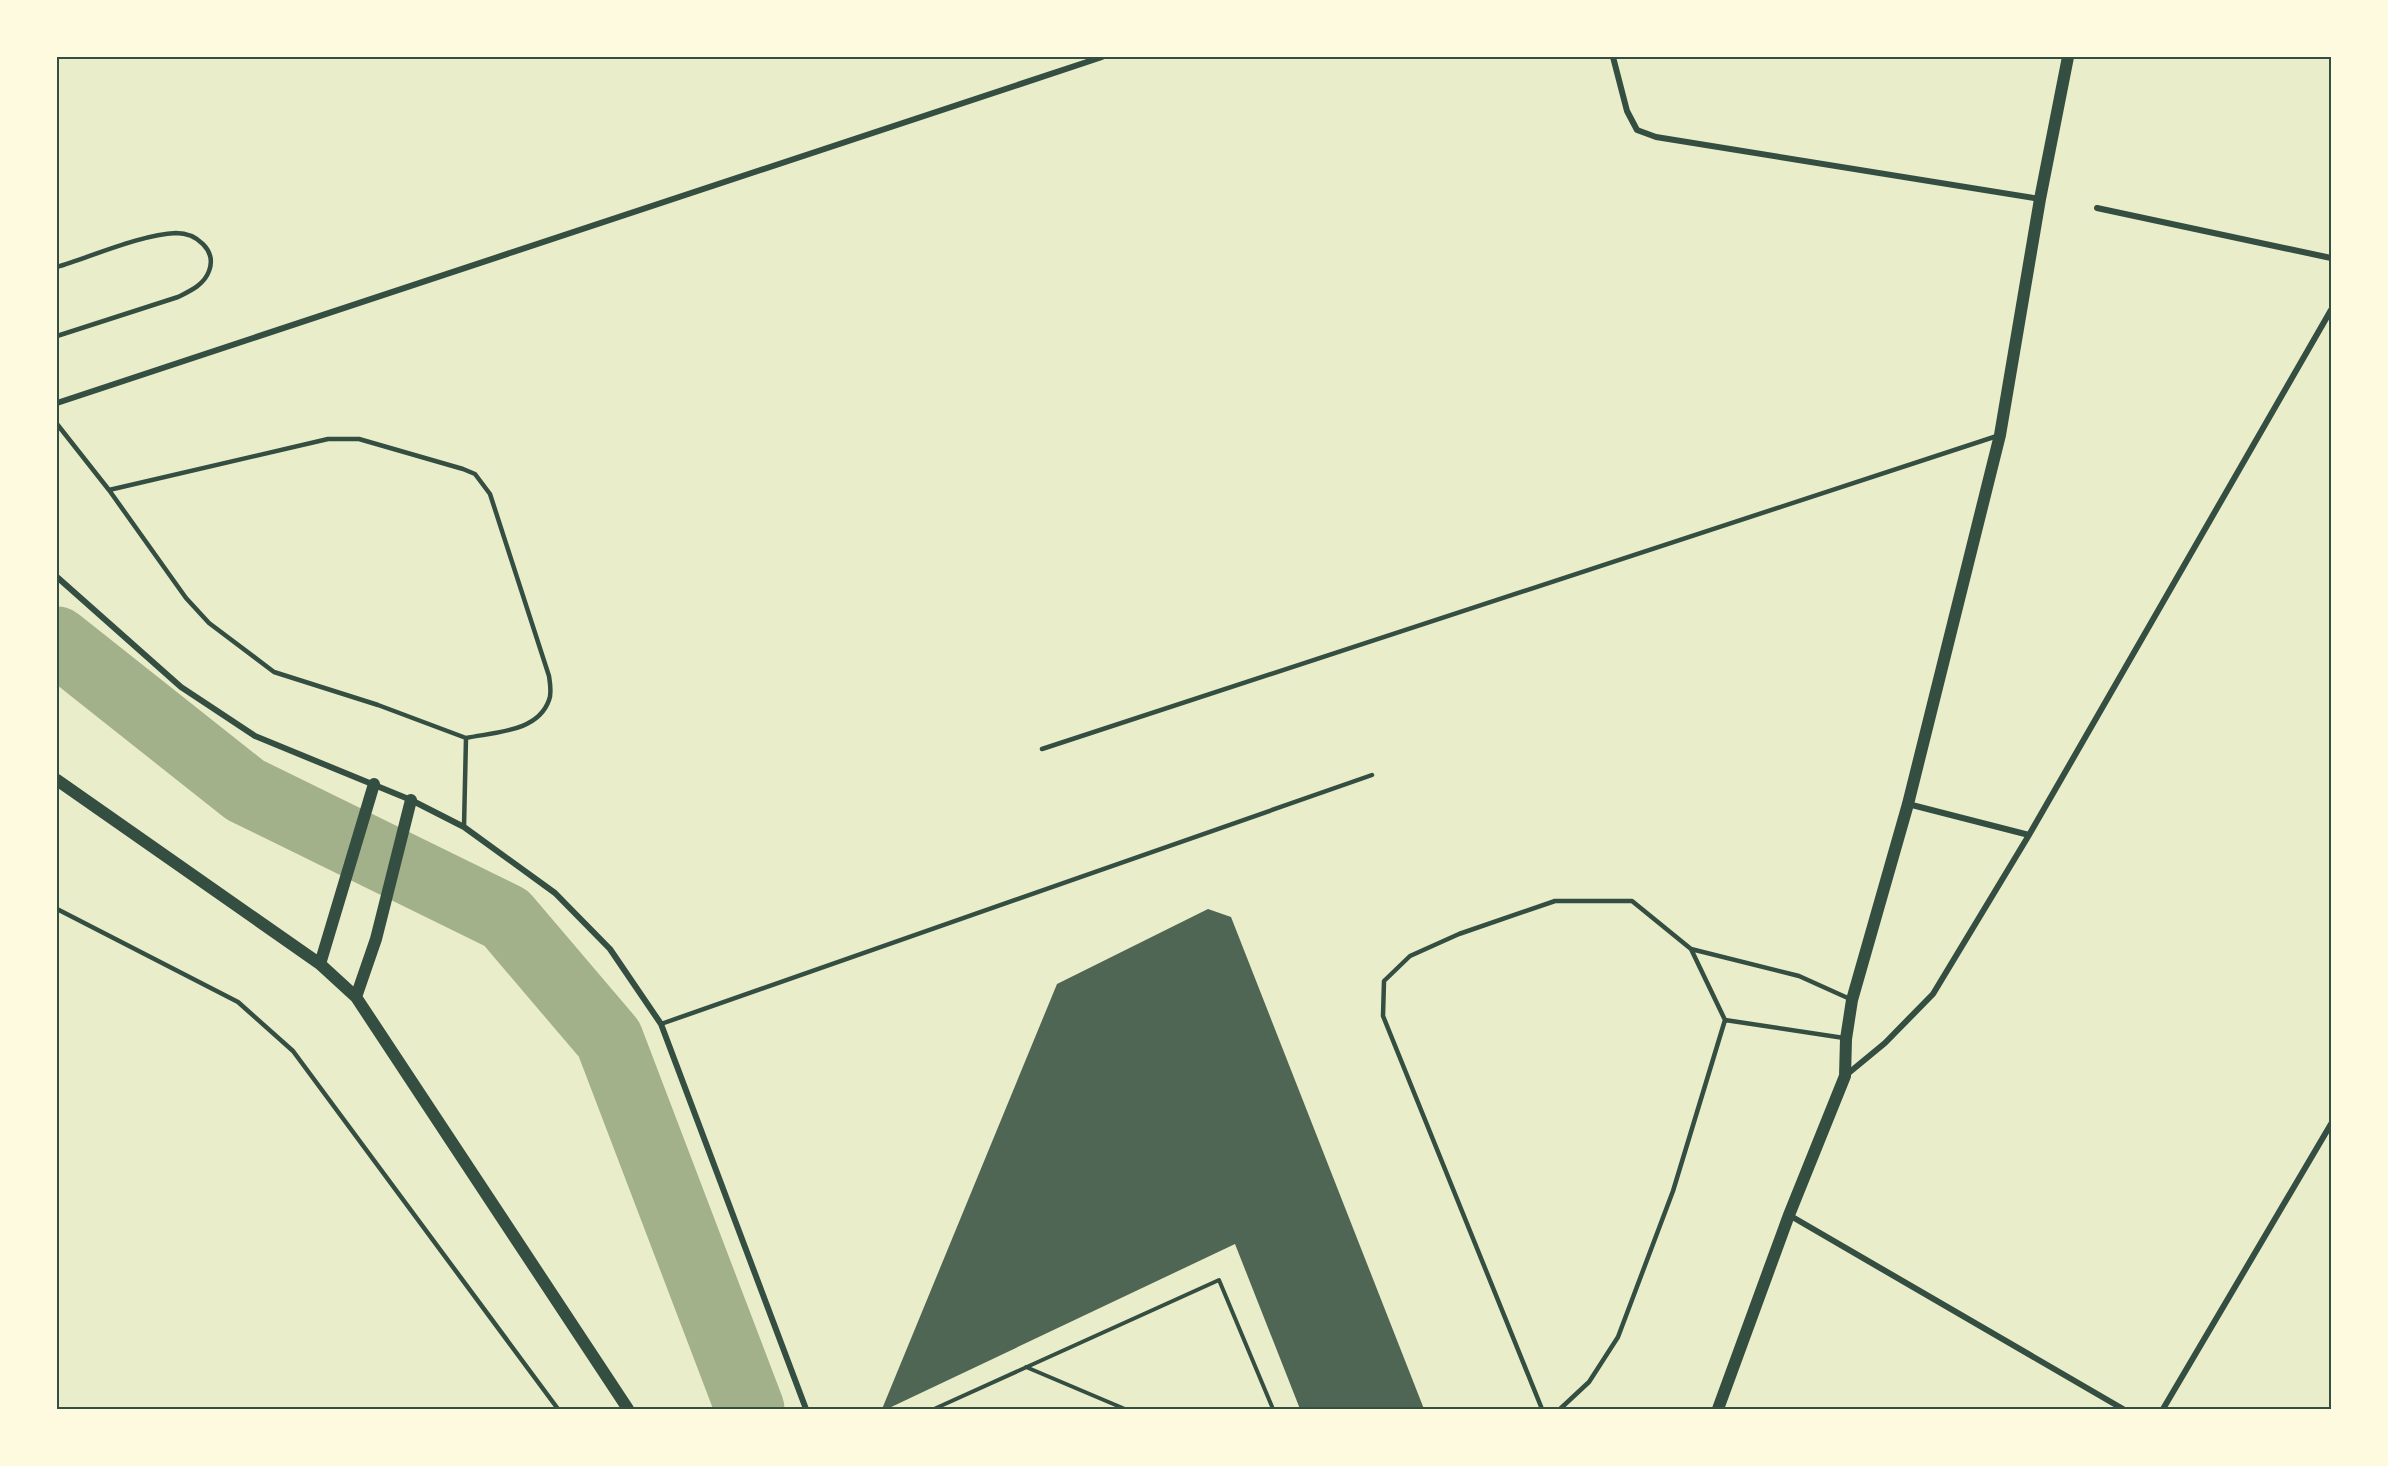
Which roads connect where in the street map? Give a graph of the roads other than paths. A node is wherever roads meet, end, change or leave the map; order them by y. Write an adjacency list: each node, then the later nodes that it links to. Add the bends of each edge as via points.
1 (1102, 57): 10 (street)
2 (1613, 57): 4 (street, via 1627,111 1637,130 1656,137)
3 (2068, 57): 4 (main road)
4 (2040, 199): 12 (main road)
5 (2097, 208): 6 (street)
6 (2331, 258)
7 (57, 267): 9 (lane, via 178,233 197,237 209,252 209,271 196,288)
8 (2331, 310): 23 (street)
9 (57, 336)
10 (57, 403)
11 (57, 424): 13 (lane)
12 (2000, 435): 16 (lane); 21 (main road)
13 (109, 490): 15 (lane, via 186,598 209,623 274,672); 15 (lane, via 328,439 359,439 475,474 490,494 549,676 550,698 539,717 520,728)
14 (57, 577): 19 (street, via 181,687 255,736)
15 (466, 738): 22 (lane)
16 (1042, 749)
17 (1371, 775): 30 (lane)
18 (57, 780): 26 (main road)
19 (374, 784): 20 (street); 26 (main road)
20 (411, 800): 22 (street); 27 (main road, via 376,939)
21 (1908, 804): 23 (street); 28 (main road)
22 (464, 827): 30 (street, via 555,893 610,949)
23 (2029, 835): 32 (street, via 1933,994 1885,1044)
24 (57, 909): 35 (lane, via 238,1002 293,1051)
25 (1691, 949): 28 (lane, via 1799,976); 29 (lane); 38 (lane, via 1632,901 1555,901 1459,934 1410,956 1384,981 1383,1016)
26 (320, 964): 27 (main road)
27 (356, 997): 36 (main road)
28 (1852, 1000): 31 (main road)
29 (1725, 1020): 31 (lane); 39 (lane, via 1673,1191 1618,1337 1589,1382)
30 (661, 1024): 37 (street)
31 (1846, 1039): 32 (main road)
32 (1845, 1076): 34 (main road)
33 (2331, 1124): 42 (street)
34 (1790, 1215): 40 (main road); 41 (street)
35 (558, 1409)
36 (628, 1409)
37 (806, 1409)
38 (1542, 1409)
39 (1560, 1409)
40 (1718, 1409)
41 (2123, 1409)
42 (2163, 1409)

